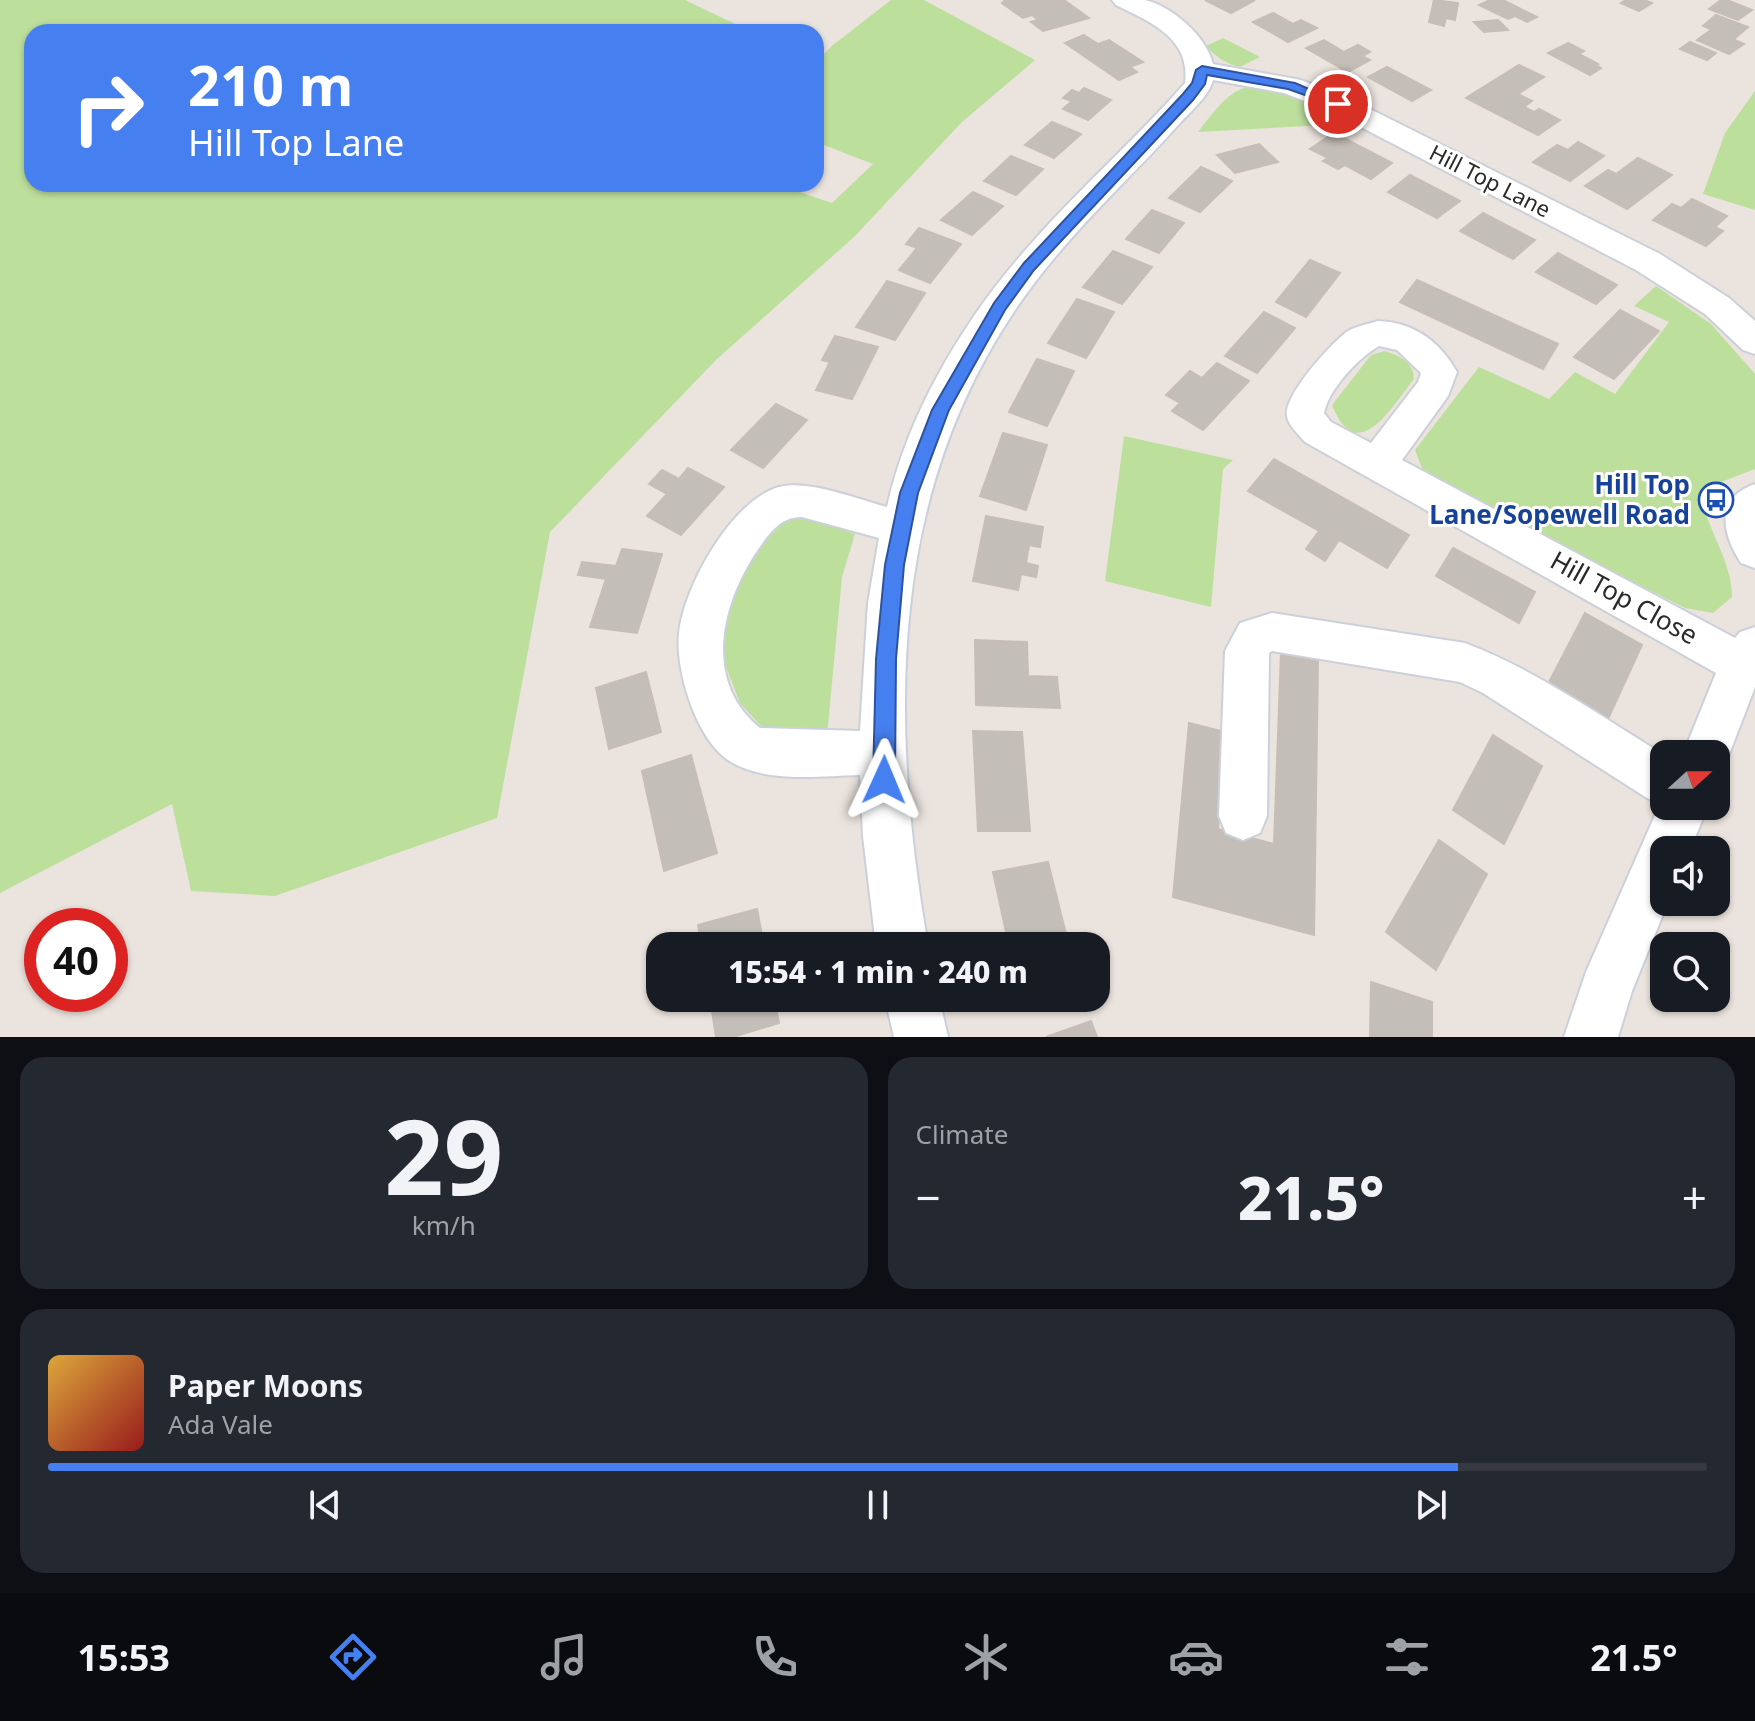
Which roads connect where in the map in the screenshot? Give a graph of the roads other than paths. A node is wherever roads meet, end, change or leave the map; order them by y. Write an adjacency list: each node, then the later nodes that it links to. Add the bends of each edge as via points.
1 (1126, 0): 2 (street, via 1179,31 1198,54)
2 (1202, 70): 3 (street, Hill Top Lane, via 1291,86 1338,104 1648,262 1717,306); 6 (street, via 1188,97 1029,266 999,307 941,410 909,493)
3 (1755, 341)
4 (1378, 463): 8 (street, Hill Top Close)
5 (1755, 500): 7 (street, via 1746,508 1744,521)
6 (903, 528): 10 (street, via 894,565 886,659); 10 (street, via 802,501 773,506 748,529 719,579 701,628 701,669 718,711 735,737 751,748)
7 (1755, 551)
8 (1749, 655): 9 (street)
9 (1712, 740)
10 (884, 753): 14 (street)
11 (1650, 773): 12 (street, via 1465,663 1272,632 1255,637 1247,651)
12 (1243, 816)
13 (1650, 887): 17 (street)
14 (899, 932)
15 (915, 1012): 16 (street)
16 (921, 1037)
17 (1591, 1037)

